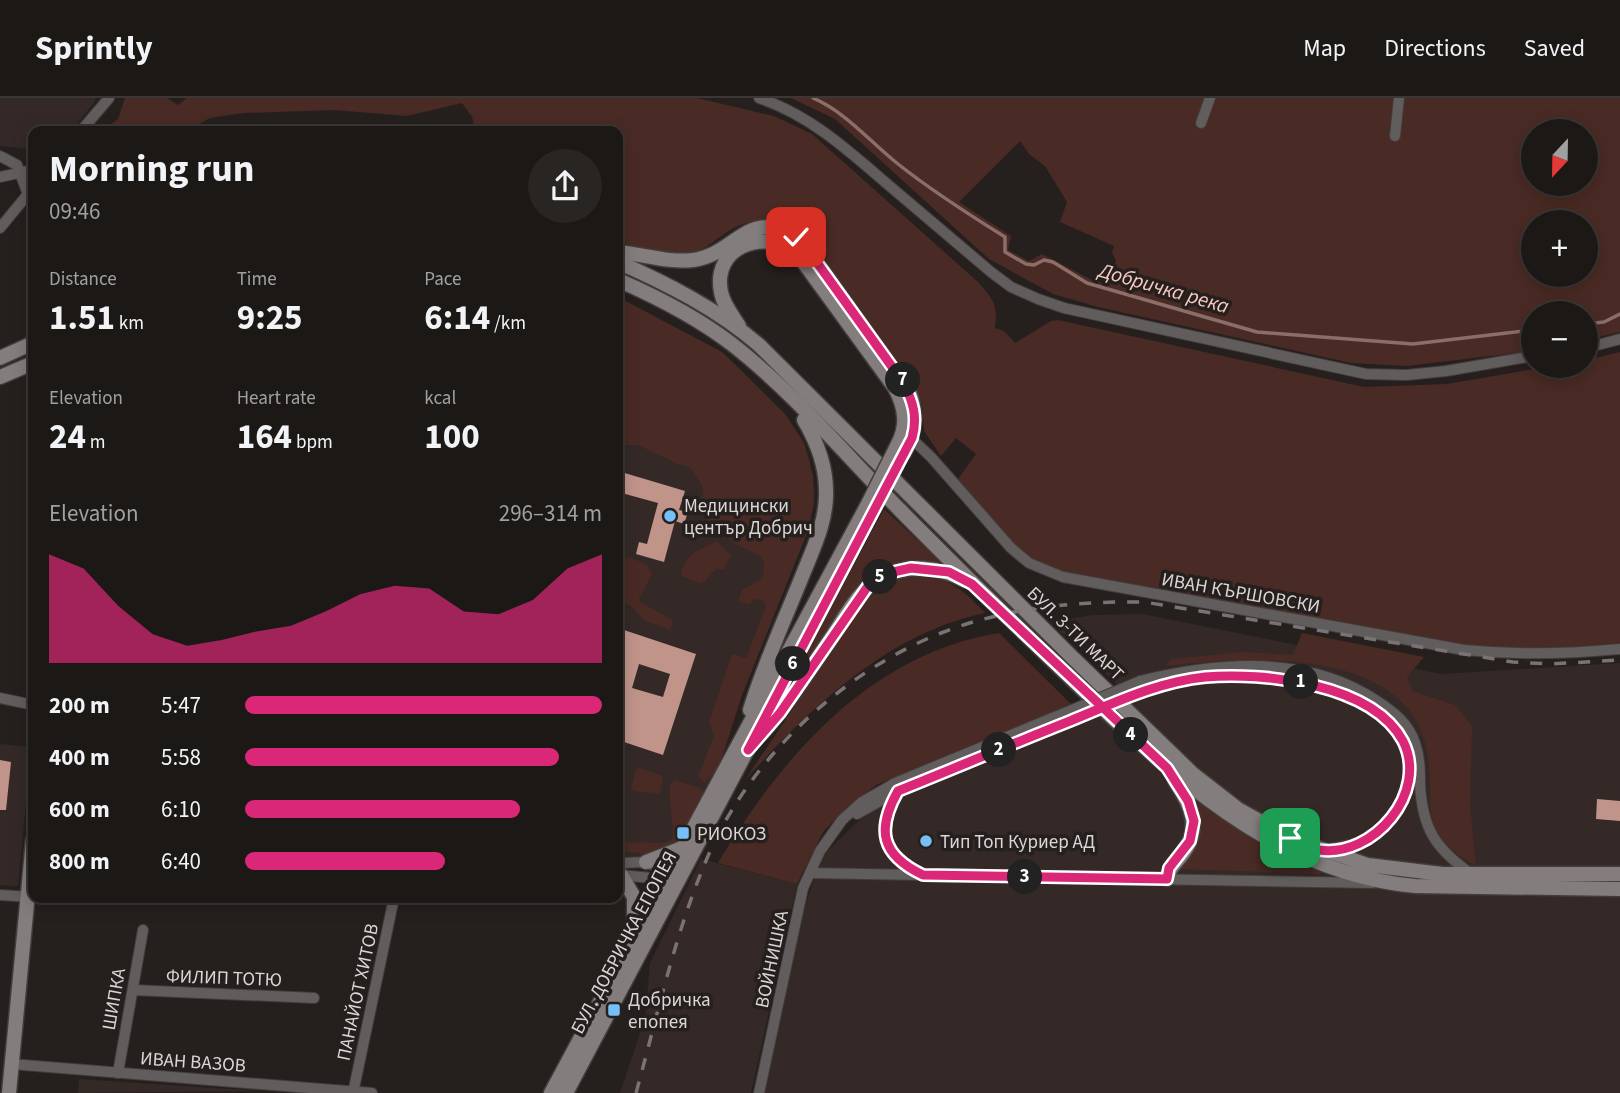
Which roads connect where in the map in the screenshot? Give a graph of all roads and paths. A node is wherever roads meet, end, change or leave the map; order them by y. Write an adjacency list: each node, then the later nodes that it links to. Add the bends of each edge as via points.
1 (759, 98): 21 (street, via 820,128 991,272 1038,299 1366,374 1446,371)
2 (1210, 98): 5 (street)
3 (1399, 98): 7 (street)
4 (104, 100): 6 (street)
5 (1201, 123)
6 (85, 126)
7 (1395, 136)
8 (0, 156): 9 (street)
9 (28, 172): 10 (street)
10 (0, 177)
11 (28, 195): 12 (street)
12 (0, 228)
13 (623, 253): 26 (main road, via 696,260 757,228 782,230 796,237 910,394 916,418)
14 (623, 264): 16 (main road, БУЛ. 3-ТИ МАРТ, via 693,299)
15 (623, 283): 25 (main road, БУЛ. 3-ТИ МАРТ, via 687,315 729,343)
16 (741, 330): 26 (main road, via 720,291 727,260 754,241 786,245 796,252 895,388 904,414); 38 (main road, БУЛ. 3-ТИ МАРТ, via 1194,774 1250,816)
17 (1620, 339): 18 (street)
18 (1598, 345)
19 (28, 346): 20 (main road)
20 (0, 358)
21 (1521, 358)
22 (28, 365): 24 (main road)
23 (28, 374): 24 (main road)
24 (1, 377)
25 (792, 400): 27 (main road, БУЛ. 3-ТИ МАРТ); 33 (main road, via 821,458 825,506 816,542 753,699)
26 (904, 442): 28 (street, ИВАН КЪРШОВСКИ, via 931,457 1011,548 1029,563 1063,577 1464,650 1560,655); 33 (main road, БУЛ. ДОБРИЧКА ЕПОПЕЯ, bridge)
27 (972, 584): 33 (main road, via 928,568 893,572 874,582 858,598 780,713); 34 (main road, БУЛ. 3-ТИ МАРТ)
28 (1620, 649)
29 (1142, 685): 32 (street, bridge); 38 (street, via 1219,676 1312,683 1357,701 1387,723 1401,738 1408,758 1402,802 1393,818 1365,840); 43 (street, via 1210,667 1257,667 1314,673 1361,691 1386,706 1410,731 1419,756 1423,809 1430,832 1444,853)
30 (0, 698): 31 (street)
31 (28, 704)
32 (1076, 714): 35 (street); 36 (street, via 884,789 851,812)
33 (743, 748): 37 (main road, БУЛ. ДОБРИЧКА ЕПОПЕЯ); 48 (main road, БУЛ. ДОБРИЧКА ЕПОПЕЯ, via 681,872)
34 (1167, 768): 47 (main road, via 1188,801 1194,821 1190,841 1169,868); 49 (main road, БУЛ. 3-ТИ МАРТ, via 1269,840 1338,869)
35 (898, 791): 36 (street, via 864,809); 45 (street, via 887,813 885,839 899,861)
36 (830, 837): 42 (street, ВОЙНИШКА)
37 (682, 848): 39 (main road); 48 (main road, БУЛ. ДОБРИЧКА ЕПОПЕЯ)
38 (1320, 850): 43 (main road, БУЛ. 3-ТИ МАРТ, via 1392,869)
39 (646, 862): 40 (street); 48 (street, via 660,868)
40 (623, 870)
41 (623, 872): 48 (street)
42 (810, 873): 45 (street); 66 (street, ВОЙНИШКА)
43 (1471, 874): 44 (main road, БУЛ. 3-ТИ МАРТ)
44 (1620, 874)
45 (923, 875): 47 (street)
46 (623, 878): 56 (main road, via 634,897)
47 (1167, 879): 49 (street)
48 (669, 883): 56 (main road, БУЛ. ДОБРИЧКА ЕПОПЕЯ); 65 (main road, БУЛ. ДОБРИЧКА ЕПОПЕЯ)
49 (1401, 884): 50 (main road, БУЛ. 3-ТИ МАРТ)
50 (1620, 889)
51 (0, 895): 52 (street)
52 (28, 897)
53 (29, 903): 59 (main road)
54 (393, 903): 61 (street, ПАНАЙОТ ХИТОВ)
55 (143, 930): 57 (street, ШИПКА)
56 (633, 937): 64 (main road, БУЛ. ДОБРИЧКА ЕПОПЕЯ)
57 (132, 990): 58 (street, ФИЛИП ТОТЮ); 60 (street, ШИПКА)
58 (314, 998)
59 (11, 1064): 60 (street, ИВАН ВАЗОВ); 62 (main road)
60 (118, 1073): 61 (street, ИВАН ВАЗОВ)
61 (353, 1092): 63 (street, ИВАН ВАЗОВ)
62 (9, 1093)
63 (372, 1093)
64 (551, 1093)
65 (566, 1093)
66 (759, 1093)

